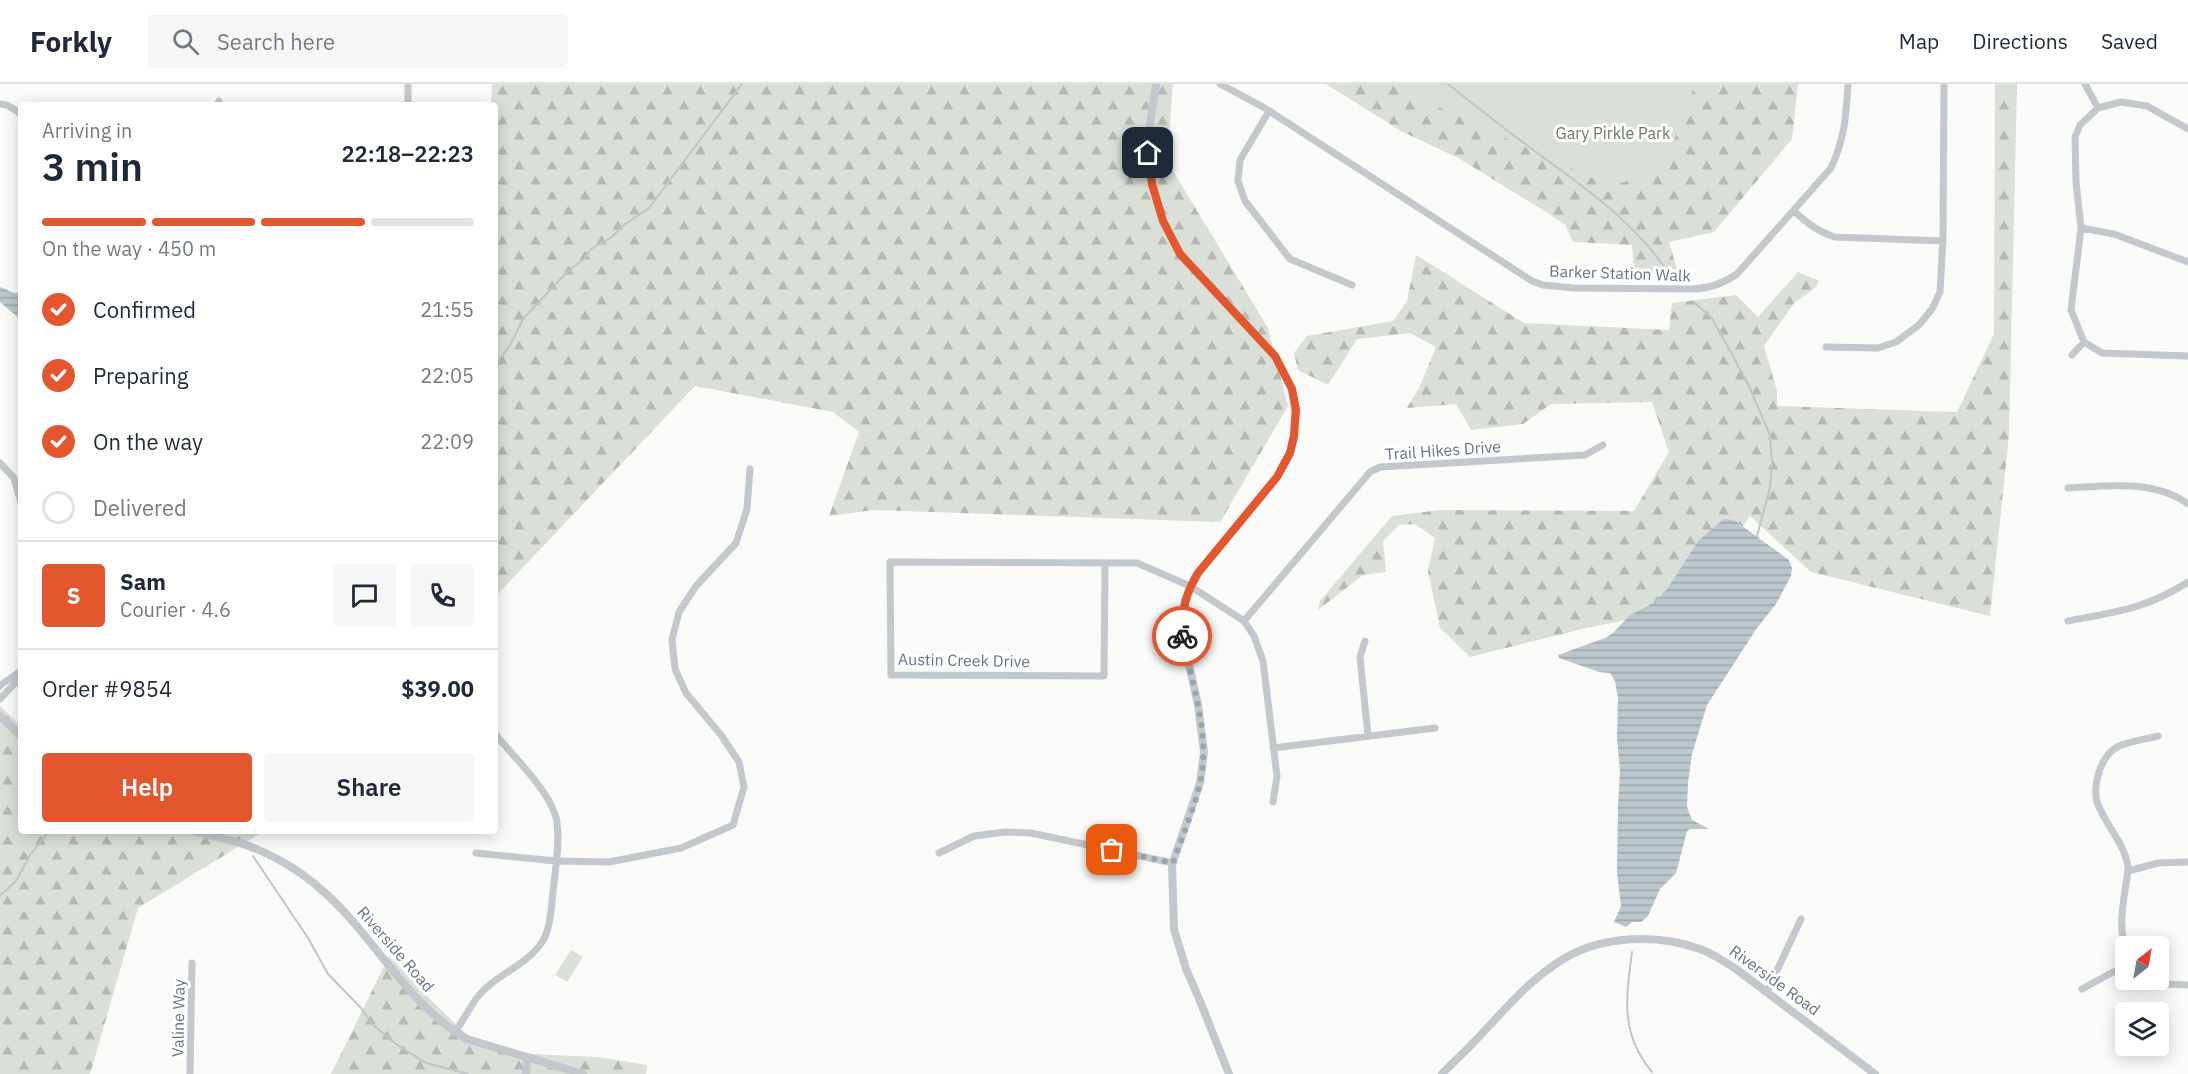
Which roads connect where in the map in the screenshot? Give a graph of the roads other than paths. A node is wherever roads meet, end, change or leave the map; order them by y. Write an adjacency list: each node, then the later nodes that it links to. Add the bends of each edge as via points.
1 (408, 84): 7 (street)
2 (1156, 84): 30 (street, via 1148,153 1163,221 1180,254 1275,356 1292,389 1296,410 1290,453 1277,477)
3 (1220, 84): 10 (street, Barker Station Walk)
4 (1848, 84): 13 (street, Barker Station Walk, via 1840,148 1831,168)
5 (1944, 84): 15 (street)
6 (2085, 84): 9 (street)
7 (408, 102)
8 (0, 104): 11 (street)
9 (2098, 108): 12 (street, via 2121,102 2147,106); 14 (street, via 2080,125 2075,137)
10 (1269, 111): 13 (street, Barker Station Walk, via 1483,251 1543,285 1700,289 1721,283 1737,274); 17 (street, via 1240,160 1238,181 1245,201 1290,259)
11 (18, 112)
12 (2188, 129)
13 (1794, 210): 15 (street, via 1809,224 1835,237)
14 (2081, 228): 16 (street, via 2114,234); 18 (street, via 2071,310)
15 (1943, 241): 19 (street, via 1940,292 1919,326 1896,342 1878,348)
16 (2188, 262)
17 (1352, 285)
18 (2084, 342): 20 (street); 21 (street, via 2102,354)
19 (1826, 347)
20 (2072, 355)
21 (2188, 357)
22 (1603, 445): 31 (street, Trail Hikes Drive, via 1585,455 1380,467 1370,472)
23 (0, 463): 26 (street, via 14,478)
24 (750, 470): 49 (street, via 747,509 736,543 696,586 679,612 672,640 675,669 686,693 740,762 744,787 733,825 681,848 609,862)
25 (2068, 488): 27 (street, via 2139,486 2162,491)
26 (18, 492)
27 (2188, 504)
28 (1105, 563): 28 (street, Austin Creek Drive, via 890,562 891,675 1104,676); 30 (street, Austin Creek Drive, via 1137,563)
29 (2188, 582): 32 (street, via 2135,608)
30 (1190, 586): 31 (street, Austin Creek Drive); 51 (street, via 1182,633 1204,752 1200,783)
31 (1244, 621): 44 (street, via 1263,661)
32 (2068, 621)
33 (1365, 641): 41 (street, via 1360,657)
34 (18, 672): 36 (street)
35 (18, 675): 37 (street)
36 (0, 686)
37 (0, 699)
38 (0, 716): 40 (street)
39 (1434, 728): 41 (street)
40 (18, 733)
41 (1368, 736): 44 (street)
42 (2158, 736): 52 (street, via 2117,747 2098,774 2098,807 2116,836)
43 (498, 738): 49 (street, via 548,798 557,822)
44 (1273, 748): 45 (street, via 1277,776)
45 (1273, 802)
46 (206, 834): 61 (street, Riverside Road, via 268,854 325,892 421,1003)
47 (476, 853): 49 (street)
48 (939, 853): 51 (street, via 974,836 1031,833)
49 (556, 861): 61 (street, via 549,926 542,943 480,994)
50 (2188, 862): 52 (street, via 2158,863)
51 (1173, 863): 66 (street, via 1174,930)
52 (2128, 871): 54 (street)
53 (1801, 919): 60 (street)
54 (2121, 936)
55 (192, 963): 63 (street, Valine Way)
56 (2115, 971): 59 (street)
57 (2169, 984): 58 (street)
58 (2188, 985)
59 (2082, 989)
60 (1767, 992): 67 (street, Riverside Road, via 1717,957 1687,945 1641,939 1598,945 1567,957 1538,977); 68 (street, Riverside Road)
61 (455, 1032): 62 (street, Riverside Road)
62 (527, 1057): 64 (street); 65 (street, Riverside Road)
63 (190, 1074)
64 (526, 1074)
65 (583, 1074)
66 (1229, 1074)
67 (1442, 1074)
68 (1875, 1074)

